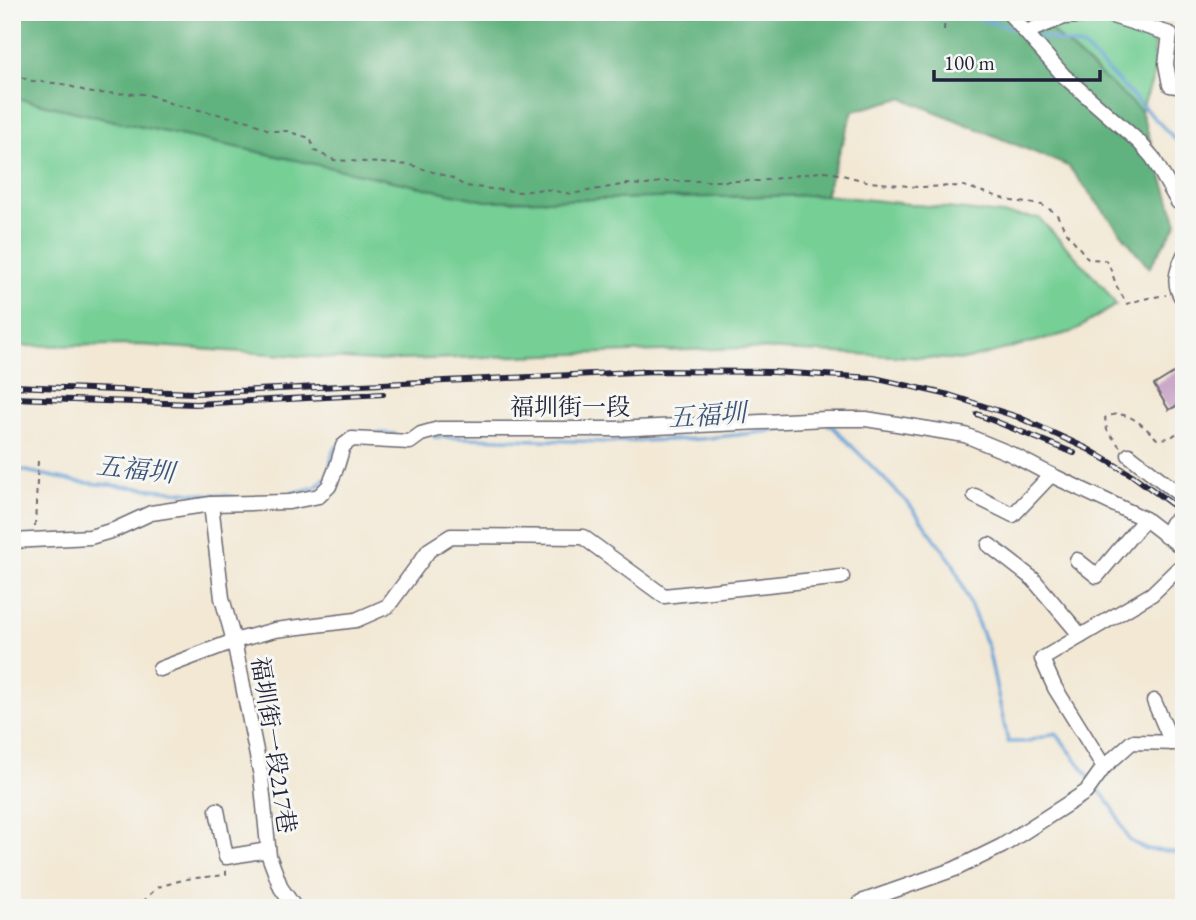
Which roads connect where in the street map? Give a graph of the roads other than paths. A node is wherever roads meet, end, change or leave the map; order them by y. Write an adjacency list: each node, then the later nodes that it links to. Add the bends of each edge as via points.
1 (1008, 12): 2 (street)
2 (1026, 32): 3 (street, via 1064,17 1106,14 1170,34 1166,64 1170,85); 4 (street, via 1065,76 1139,142)
3 (1184, 87)
4 (1184, 206)
5 (1184, 255): 6 (street, via 1177,271)
6 (1181, 297)
7 (1129, 455): 10 (street)
8 (1051, 475): 9 (street, via 1013,515); 11 (street, 福圳街一段, via 965,435 866,419 615,429 439,429 410,442 352,439 343,446 329,486 319,496 289,502); 13 (street, 福圳街一段)
9 (975, 496)
10 (1184, 498)
11 (211, 504): 15 (street, 福圳街一段, via 151,513 90,537); 22 (street, 福圳街一段217巷, via 222,598)
12 (1184, 513): 14 (street)
13 (1144, 519): 14 (street, 福圳街一段); 18 (street, via 1097,576)
14 (1165, 536): 17 (street, 福圳街一段)
15 (12, 541)
16 (989, 545): 21 (street, via 1033,579)
17 (1184, 550)
18 (1077, 560)
19 (1184, 563): 21 (street, via 1152,594)
20 (842, 577): 22 (street, 福圳街一段217巷, via 664,596 583,537 451,536 429,550 388,606 356,620 275,630)
21 (1081, 636): 26 (street, via 1042,659)
22 (234, 641): 23 (street, 福圳街一段217巷); 28 (street, 福圳街一段217巷, via 261,776)
23 (160, 669)
24 (1154, 701): 25 (street)
25 (1178, 743): 26 (street, via 1132,742)
26 (1104, 767): 30 (street, via 1086,792 1002,846 955,869 861,902)
27 (217, 810): 28 (street, via 226,857)
28 (269, 853): 29 (street, 福圳街一段217巷, via 281,888)
29 (295, 908)
30 (860, 908)

